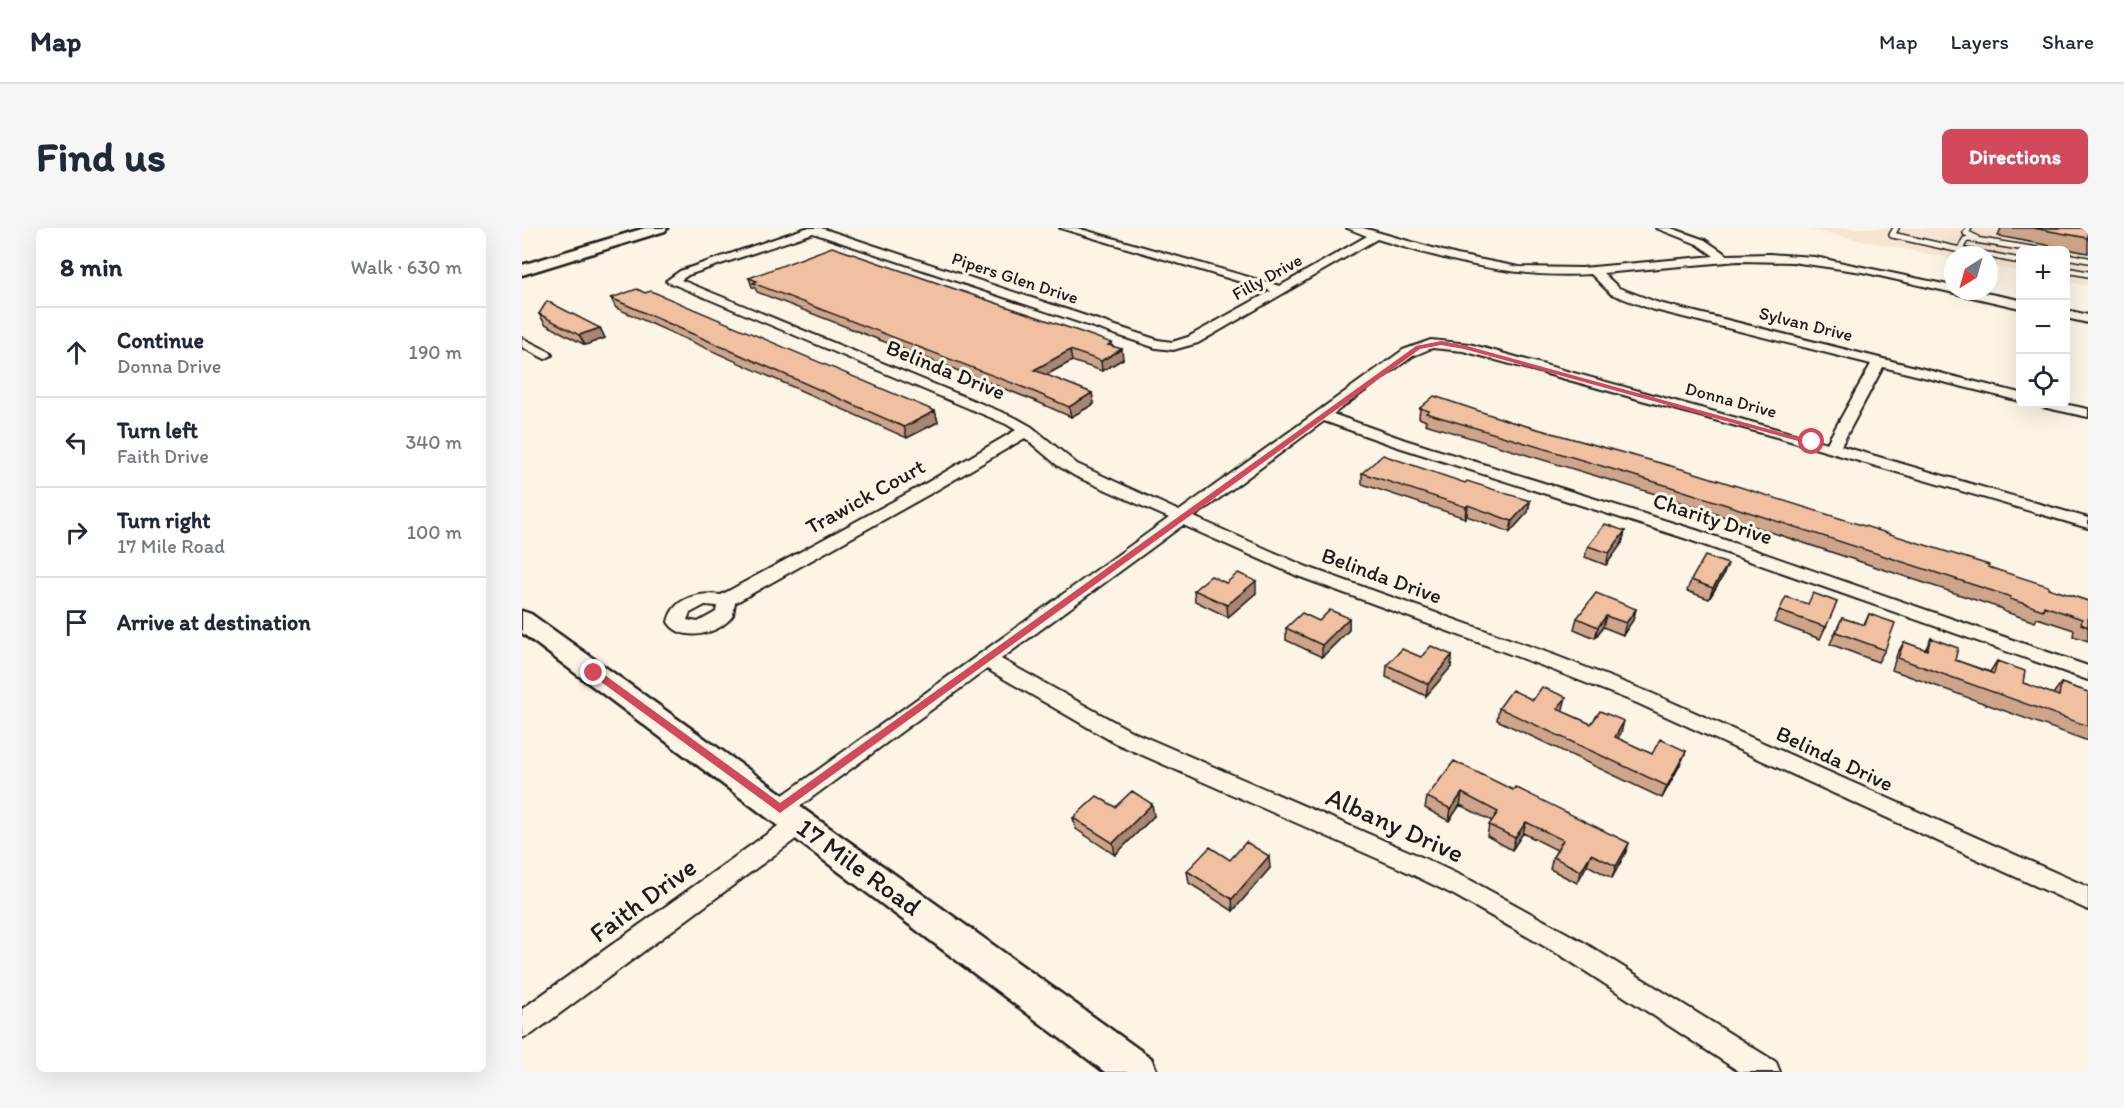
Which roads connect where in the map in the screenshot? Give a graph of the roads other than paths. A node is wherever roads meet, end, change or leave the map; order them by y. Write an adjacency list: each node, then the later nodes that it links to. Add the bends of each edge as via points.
1 (660, 228): 19 (main road)
2 (814, 228): 30 (street, Pipers Glen Drive, via 1156,344); 37 (street, Belinda Drive, via 672,279 683,287)
3 (1065, 228): 23 (street)
4 (1352, 228): 8 (street)
5 (1661, 228): 15 (street, via 1701,242)
6 (1896, 228): 12 (lane, via 1892,235)
7 (1969, 228): 9 (lane, via 1966,233)
8 (1377, 235): 18 (street, via 1506,268); 23 (street, Filly Drive)
9 (1981, 239): 10 (lane, via 1965,240); 11 (lane)
10 (1962, 246)
11 (2017, 246)
12 (1944, 247)
13 (1998, 257): 16 (lane)
14 (2070, 257): 17 (lane)
15 (1726, 260): 18 (street); 22 (street, via 1769,257 1814,261)
16 (2016, 260)
17 (2088, 260)
18 (1592, 269): 32 (street, Sylvan Drive, via 1615,291 1638,301)
19 (522, 270)
20 (2070, 271): 21 (lane)
21 (2088, 274)
22 (1944, 288)
23 (1282, 290): 30 (street, Filly Drive, via 1193,340)
24 (1998, 299): 25 (street)
25 (2016, 303)
26 (2070, 315): 27 (street)
27 (2088, 319)
28 (522, 342): 31 (street)
29 (1431, 344): 36 (street, Faith Drive, via 1408,353); 38 (street, Donna Drive, via 1464,347)
30 (1173, 346)
31 (545, 355)
32 (1879, 362): 33 (street, Sylvan Drive); 38 (street)
33 (2016, 396)
34 (2065, 408): 35 (street)
35 (2088, 413)
36 (1322, 415): 39 (street, Faith Drive); 44 (street, Charity Drive, via 1712,541)
37 (1027, 430): 39 (street, Belinda Drive, via 1072,469); 41 (street, Trawick Court)
38 (1832, 448): 40 (street, Donna Drive)
39 (1180, 518): 43 (street, Faith Drive); 46 (street, Belinda Drive, via 1301,571 1644,698)
40 (2088, 523)
41 (724, 602)
42 (522, 620): 45 (main road, 17 Mile Road)
43 (985, 659): 45 (street, Faith Drive); 49 (street, Albany Drive, via 1123,737 1463,888 1574,950)
44 (2088, 673)
45 (790, 816): 47 (street, Faith Drive); 48 (main road, 17 Mile Road)
46 (2088, 899)
47 (522, 1024)
48 (1137, 1072)
49 (1766, 1072)

